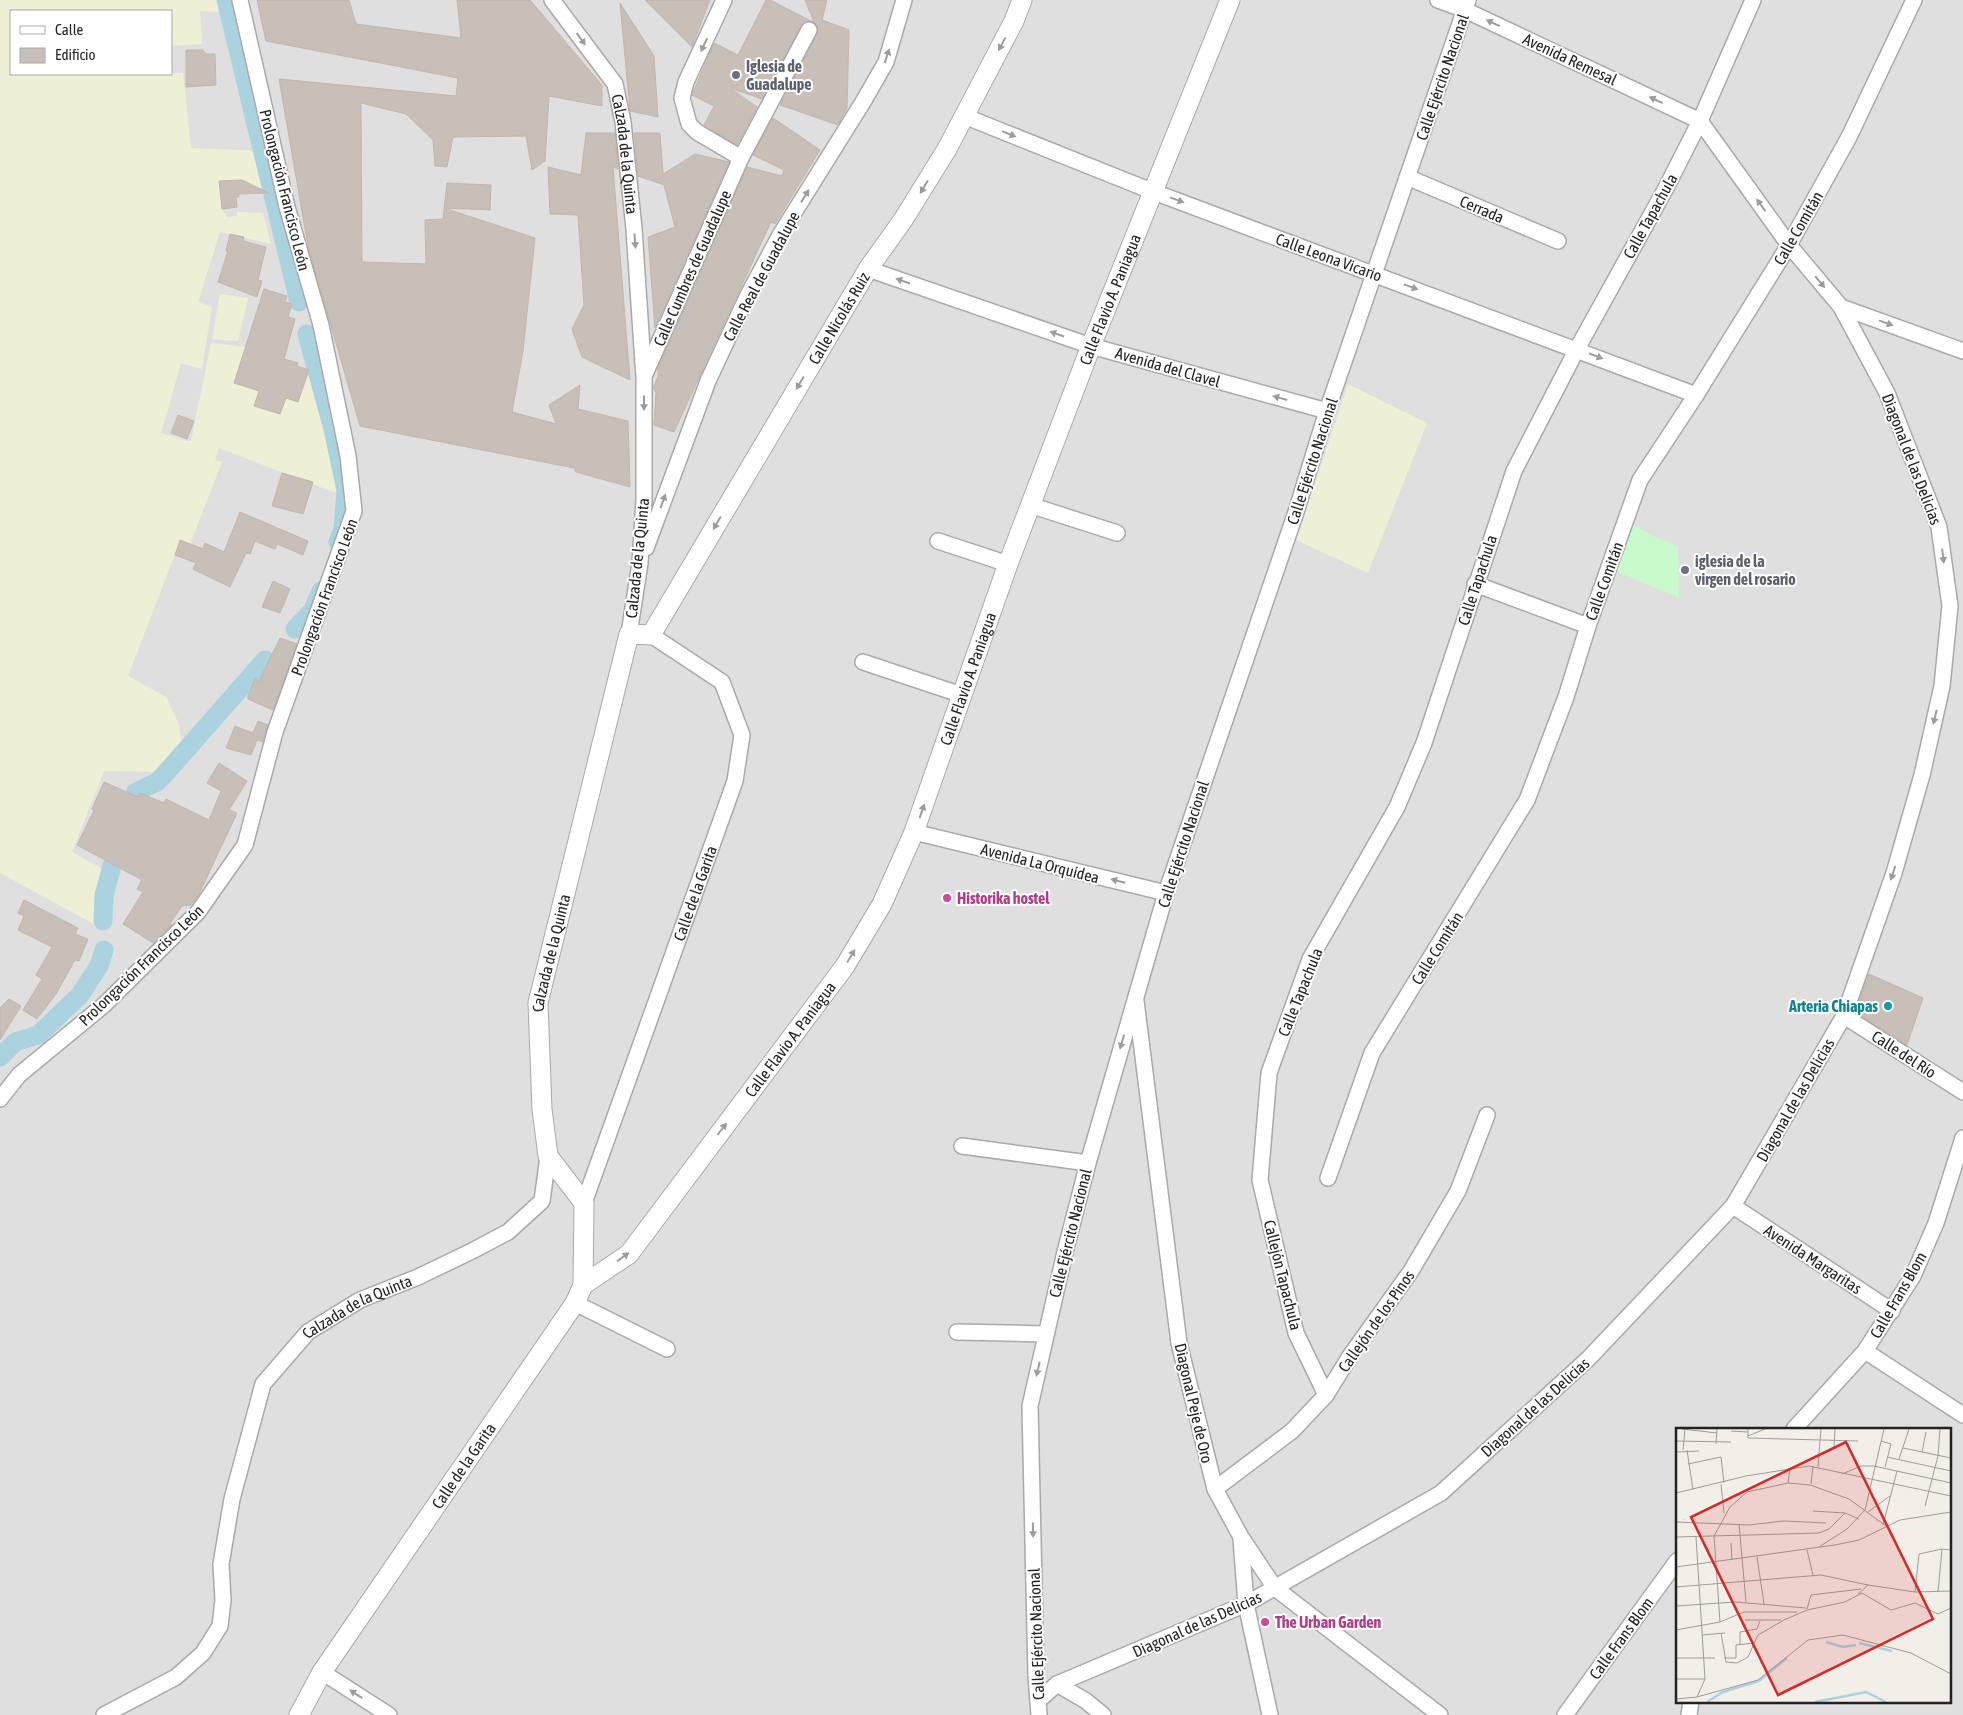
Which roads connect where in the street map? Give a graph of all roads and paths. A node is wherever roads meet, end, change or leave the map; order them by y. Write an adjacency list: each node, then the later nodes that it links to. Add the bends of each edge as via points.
1 (240, 0): 45 (street, Prolongación Francisco León, via 287,207 321,325 348,456 354,512 275,732 245,846 198,912 104,1005 20,1075)
2 (552, 0): 11 (street, Calzada de la Quinta)
3 (724, 0): 15 (street, one-way to 15, via 686,82 682,98 689,124)
4 (904, 0): 32 (street, Calle Real de Guadalupe, one-way to 4, via 708,381 748,295 780,236 886,62)
5 (1022, 0): 13 (street, Calle Nicolás Ruiz, one-way to 13)
6 (1230, 0): 17 (street, Calle Flavio A. Paniagua)
7 (1438, 0): 10 (street, Avenida Remesal)
8 (1753, 0): 14 (street, Calle Tapachula)
9 (1914, 0): 19 (street, Calle Comitán, via 1849,137)
10 (1466, 5): 14 (street, Avenida Remesal, one-way to 10); 16 (street, Calle Ejército Nacional)
11 (565, 7): 26 (street, Calzada de la Quinta, one-way to 26, via 615,84 623,122 634,230)
12 (809, 30): 15 (street, Calle Cumbres de Guadalupe)
13 (964, 116): 17 (street, Calle Leona Vicario, one-way to 17); 20 (street, Calle Nicolás Ruiz, one-way to 20, via 903,220)
14 (1700, 120): 19 (street, Diagonal de las Delicias, one-way to 14); 24 (street, Calle Tapachula)
15 (740, 158): 26 (street, Calle Cumbres de Guadalupe)
16 (1407, 177): 18 (street, Cerrada); 21 (street, Calle Ejército Nacional)
17 (1154, 192): 21 (street, Calle Leona Vicario, one-way to 21); 23 (street, Calle Flavio A. Paniagua)
18 (1558, 241)
19 (1789, 245): 22 (street, Diagonal de las Delicias, one-way to 22); 27 (street, Calle Comitán)
20 (868, 269): 23 (street, Avenida del Clavel, one-way to 20); 37 (street, Calle Nicolás Ruiz, one-way to 37)
21 (1374, 274): 24 (street, Calle Leona Vicario, one-way to 24); 28 (street, Calle Ejército Nacional)
22 (1840, 307): 25 (street, one-way to 25); 43 (street, Diagonal de las Delicias, one-way to 43, via 1886,393 1940,527 1950,606 1942,686 1922,775 1894,873)
23 (1091, 346): 28 (street, Avenida del Clavel, one-way to 23); 29 (street, Calle Flavio A. Paniagua)
24 (1577, 349): 27 (street, Calle Leona Vicario, one-way to 27); 34 (street, Calle Tapachula, via 1514,471)
25 (1963, 351)
26 (644, 378): 32 (street, Calzada de la Quinta, one-way to 32, via 644,500)
27 (1696, 394): 35 (street, Calle Comitán, via 1640,480)
28 (1327, 411): 41 (street, Calle Ejército Nacional, via 1296,512)
29 (1030, 505): 30 (street); 33 (street, Calle Flavio A. Paniagua)
30 (1117, 532)
31 (938, 541): 33 (street)
32 (640, 563): 36 (street, Calzada de la Quinta)
33 (1008, 564): 39 (street, Calle Flavio A. Paniagua)
34 (1475, 584): 35 (street); 52 (street, Calle Tapachula, via 1424,743 1397,807 1310,958 1269,1073)
35 (1588, 626): 51 (street, Calle Comitán, via 1566,697 1527,800 1372,1053)
36 (629, 634): 37 (street); 49 (street, Calzada de la Quinta, via 538,1003 542,1110)
37 (651, 635): 53 (street, Calle de la Garita, via 722,682 742,735 735,781)
38 (862, 662): 39 (street)
39 (962, 695): 40 (street, Calle Flavio A. Paniagua, one-way to 39)
40 (914, 832): 41 (street, Avenida La Orquídea, one-way to 40); 55 (street, Calle Flavio A. Paniagua, one-way to 40, via 629,1254 845,966 882,904)
41 (1166, 893): 42 (street, Calle Ejército Nacional)
42 (1136, 995): 50 (street, Calle Ejército Nacional, one-way to 50); 65 (street, Diagonal Peje de Oro, via 1179,1343)
43 (1844, 1016): 44 (street, Calle del Río); 54 (street, Diagonal de las Delicias)
44 (1963, 1092)
45 (0, 1099)
46 (1487, 1114): 62 (street, Callejón de los Pinos, via 1458,1192 1411,1271)
47 (1963, 1138): 57 (street, Calle Frans Blom, via 1936,1223)
48 (962, 1146): 50 (street)
49 (548, 1156): 53 (street); 74 (street, Calzada de la Quinta, via 542,1201 508,1232 427,1272 360,1300 308,1332 263,1384 232,1499 221,1564 223,1600 220,1626 204,1654 176,1677)
50 (1088, 1163): 59 (street, Calle Ejército Nacional)
51 (1328, 1178)
52 (1260, 1180): 62 (street, Callejón Tapachula, via 1296,1333)
53 (584, 1203): 55 (street, Calle de la Garita)
54 (1733, 1206): 57 (street, Avenida Margaritas); 68 (street, Diagonal de las Delicias, via 1589,1358 1441,1493)
55 (583, 1284): 56 (street, Calle de la Garita)
56 (574, 1303): 60 (street); 70 (street, Calle de la Garita)
57 (1892, 1311): 61 (street, Calle Frans Blom)
58 (958, 1332): 59 (street)
59 (1046, 1334): 73 (street, Calle Ejército Nacional, one-way to 73, via 1030,1406)
60 (667, 1349)
61 (1865, 1351): 63 (street); 64 (street, Calle Frans Blom)
62 (1326, 1395): 65 (street, Callejón de los Pinos, via 1292,1431)
63 (1963, 1415)
64 (1795, 1428)
65 (1215, 1489): 66 (street, Diagonal Peje de Oro)
66 (1241, 1537): 68 (street, Diagonal Peje de Oro); 69 (street)
67 (1676, 1563): 80 (street, Calle Frans Blom)
68 (1275, 1588): 69 (street, Diagonal de las Delicias); 79 (street, Diagonal Peje de Oro)
69 (1246, 1604): 71 (street, Diagonal de las Delicias); 78 (street)
70 (322, 1672): 75 (street, Calle de la Garita); 76 (street, one-way to 70)
71 (1057, 1684): 73 (street, Diagonal de las Delicias); 77 (street)
72 (1691, 1702): 81 (street)
73 (1039, 1708)
74 (104, 1715)
75 (300, 1715)
76 (389, 1715)
77 (1103, 1715)
78 (1270, 1715)
79 (1440, 1715)
80 (1565, 1715)
81 (1689, 1715)

